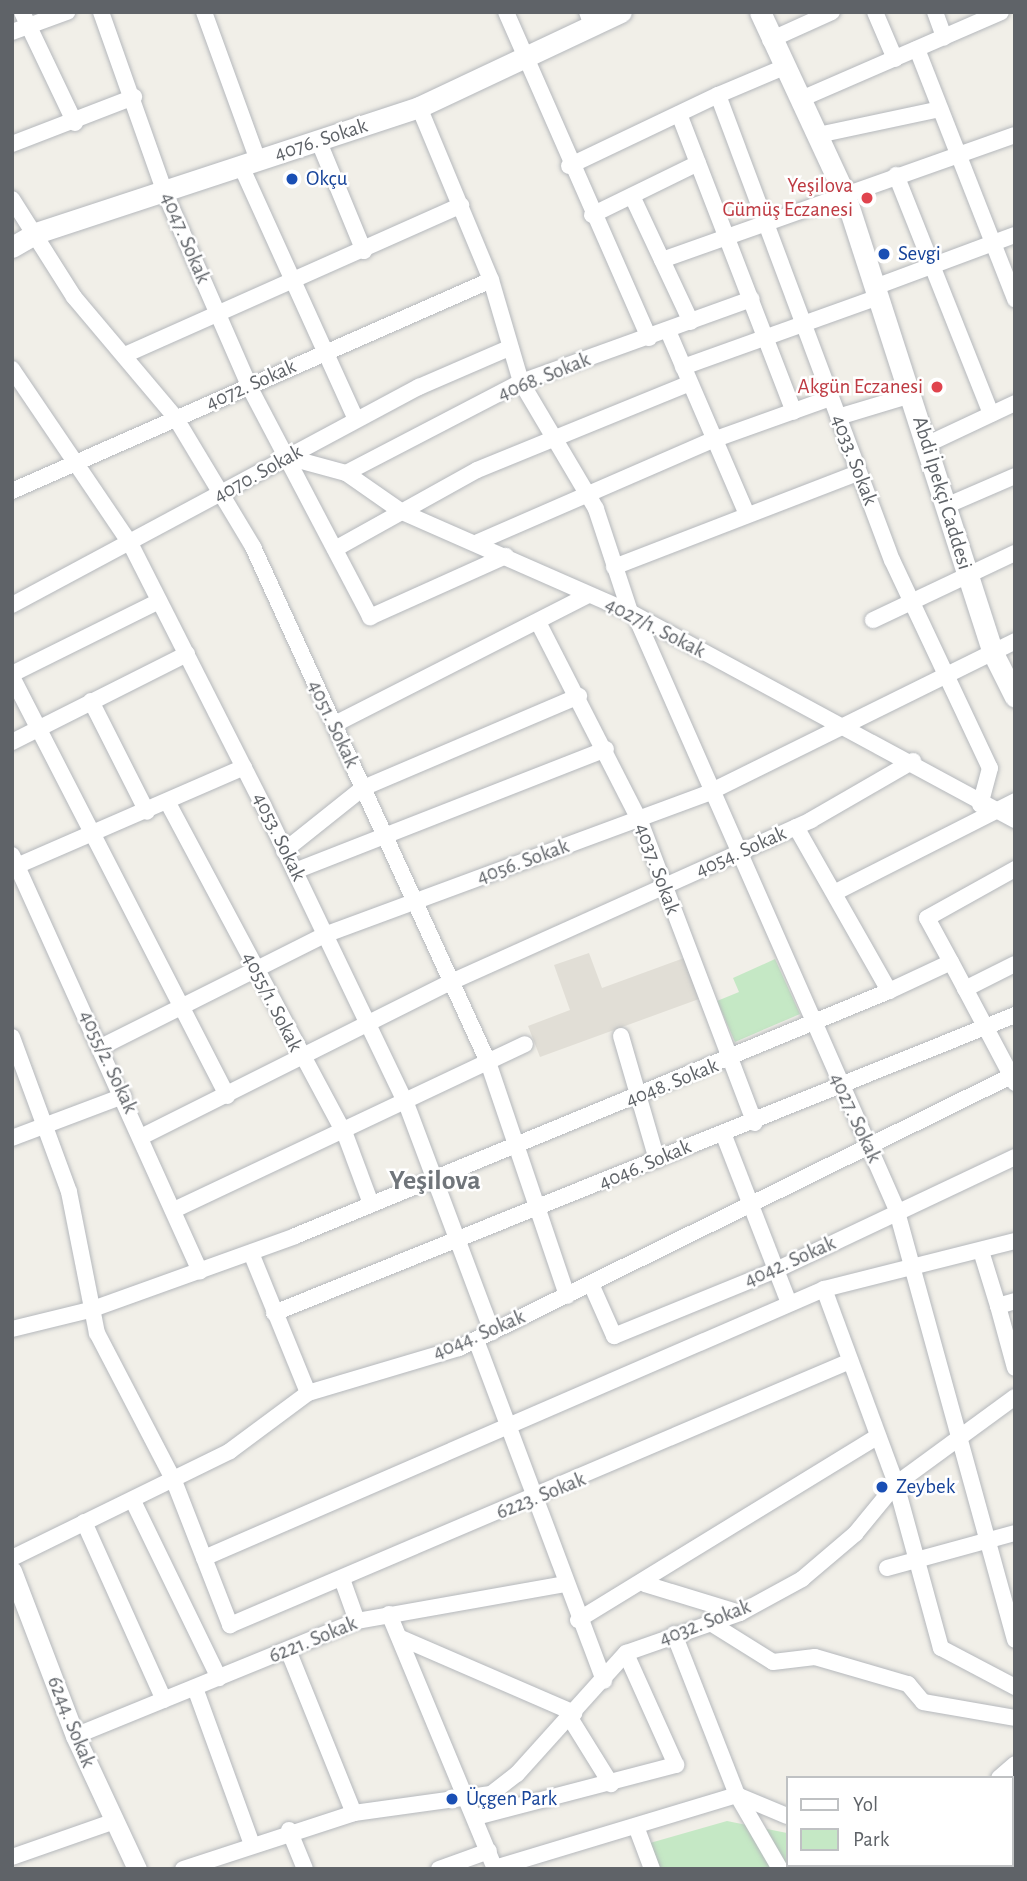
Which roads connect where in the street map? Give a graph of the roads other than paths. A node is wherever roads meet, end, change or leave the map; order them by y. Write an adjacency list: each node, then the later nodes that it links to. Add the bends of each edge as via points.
1 (67, 12): 12 (street)
2 (101, 12): 21 (street, 4047. Sokak)
3 (204, 12): 32 (street)
4 (506, 12): 18 (street)
5 (621, 12): 13 (main road, 4076. Sokak)
6 (747, 12): 17 (main road, Abdi İpekçi Caddesi)
7 (760, 12): 17 (main road, Abdi İpekçi Caddesi)
8 (832, 12): 17 (street)
9 (876, 12): 19 (street)
10 (935, 12): 15 (street)
11 (1001, 12): 15 (street)
12 (25, 19): 14 (street); 26 (street)
13 (589, 19): 18 (main road, 4076. Sokak)
14 (12, 32)
15 (944, 37): 16 (street)
16 (917, 49): 19 (street); 24 (street)
17 (776, 55): 20 (street); 22 (main road, Abdi İpekçi Caddesi)
18 (523, 57): 23 (main road, 4076. Sokak); 34 (street)
19 (895, 59): 22 (street)
20 (718, 96): 25 (street); 42 (street, 4033. Sokak)
21 (134, 97): 26 (street); 36 (street, 4047. Sokak)
22 (801, 99): 27 (main road, Abdi İpekçi Caddesi)
23 (419, 107): 29 (main road, 4076. Sokak); 40 (street, 4027. Sokak)
24 (940, 108): 27 (street); 31 (street)
25 (679, 114): 33 (street); 34 (street)
26 (75, 123): 30 (street)
27 (818, 135): 37 (main road, Abdi İpekçi Caddesi)
28 (1015, 135): 31 (street)
29 (319, 142): 32 (main road, 4076. Sokak); 48 (street)
30 (12, 144)
31 (957, 151): 35 (street); 46 (street)
32 (249, 163): 36 (main road, 4076. Sokak); 52 (street)
33 (698, 163): 38 (street); 45 (street)
34 (569, 166): 41 (street)
35 (896, 175): 37 (street); 50 (street)
36 (165, 193): 43 (main road, 4076. Sokak); 56 (street, 4047. Sokak)
37 (845, 195): 42 (street); 53 (main road, Abdi İpekçi Caddesi)
38 (632, 196): 41 (street); 49 (street)
39 (12, 199): 43 (street, 4051. Sokak)
40 (461, 205): 48 (street); 51 (street, 4027. Sokak)
41 (592, 215): 60 (street)
42 (767, 223): 45 (street); 58 (street, 4033. Sokak)
43 (36, 233): 47 (main road, 4076. Sokak); 63 (street, 4051. Sokak, via 74,297)
44 (1015, 234): 46 (street)
45 (727, 237): 49 (street); 54 (street)
46 (992, 243): 50 (street); 55 (street)
47 (12, 247)
48 (364, 251): 52 (street)
49 (662, 260): 57 (street)
50 (932, 265): 53 (street); 74 (street)
51 (491, 280): 62 (street, 4027. Sokak); 64 (street, 4072. Sokak)
52 (292, 283): 56 (street); 64 (street)
53 (876, 292): 58 (street); 70 (main road, Abdi İpekçi Caddesi)
54 (751, 299): 57 (street, 4068. Sokak); 61 (street)
55 (1015, 299)
56 (218, 316): 63 (street); 69 (street, 4047. Sokak)
57 (691, 322): 59 (street, 4068. Sokak)
58 (805, 323): 61 (street); 71 (street, 4033. Sokak)
59 (668, 331): 60 (street, 4068. Sokak); 65 (street)
60 (649, 338): 67 (street, 4068. Sokak)
61 (766, 338): 65 (street); 73 (street)
62 (508, 349): 67 (street, 4027. Sokak); 77 (street, 4070. Sokak)
63 (127, 354): 75 (street, 4051. Sokak)
64 (321, 354): 69 (street, 4072. Sokak); 77 (street)
65 (683, 367): 68 (street)
66 (15, 378): 82 (street, 4053. Sokak)
67 (521, 382): 78 (street, 4027. Sokak); 83 (street, 4068. Sokak)
68 (690, 383): 78 (street); 79 (street)
69 (250, 388): 75 (street, 4072. Sokak); 81 (street, 4047. Sokak)
70 (911, 395): 76 (street); 80 (main road, Abdi İpekçi Caddesi)
71 (830, 398): 73 (street); 76 (street, 4033. Sokak)
72 (1015, 403): 74 (street)
73 (794, 412): 79 (street)
74 (990, 414): 80 (street)
75 (174, 417): 82 (street, 4072. Sokak); 88 (street, 4051. Sokak)
76 (838, 417): 84 (street, 4033. Sokak)
77 (356, 419): 81 (street, 4070. Sokak)
78 (555, 440): 87 (street, 4027. Sokak); 90 (street, via 477,470)
79 (713, 440): 87 (street); 91 (street)
80 (928, 444): 89 (main road, Abdi İpekçi Caddesi)
81 (288, 457): 83 (street, 4027/1. Sokak); 88 (street, 4070. Sokak); 94 (street, 4047. Sokak)
82 (75, 466): 86 (street, 4072. Sokak); 93 (street, 4053. Sokak)
83 (346, 473): 90 (street, 4027/1. Sokak)
84 (858, 473): 91 (street); 100 (street, 4033. Sokak)
85 (1015, 476): 89 (street)
86 (12, 491)
87 (587, 494): 92 (street); 97 (street, 4027. Sokak)
88 (221, 495): 93 (street, 4070. Sokak); 114 (street, 4051. Sokak, via 253,547)
89 (948, 505): 98 (main road, Abdi İpekçi Caddesi)
90 (402, 512): 92 (street, 4027/1. Sokak); 94 (street)
91 (747, 514): 97 (street)
92 (478, 542): 96 (street, 4027/1. Sokak)
93 (130, 543): 101 (street, 4053. Sokak); 102 (street, 4070. Sokak)
94 (335, 549): 96 (street, 4047. Sokak, via 370,617)
95 (1015, 554): 98 (street)
96 (506, 555): 99 (street, 4027/1. Sokak)
97 (614, 567): 103 (street, 4027. Sokak)
98 (967, 574): 100 (street); 107 (main road, Abdi İpekçi Caddesi)
99 (588, 595): 103 (street, 4027/1. Sokak); 105 (street)
100 (911, 600): 104 (street); 110 (street, 4033. Sokak)
101 (159, 601): 108 (street, 4053. Sokak); 109 (street)
102 (12, 605)
103 (633, 615): 115 (street, 4027/1. Sokak); 122 (street, 4027. Sokak)
104 (873, 620)
105 (539, 624): 111 (street, 4037. Sokak); 114 (street)
106 (1015, 641): 107 (street, 4056. Sokak)
107 (992, 651): 110 (street, 4056. Sokak); 112 (main road, Abdi İpekçi Caddesi)
108 (187, 654): 113 (street); 120 (street, 4053. Sokak)
109 (12, 675): 116 (street)
110 (945, 675): 115 (street, 4056. Sokak); 125 (street, 4033. Sokak, via 990,768)
111 (579, 696): 118 (street, 4037. Sokak); 121 (street)
112 (1015, 697)
113 (92, 701): 116 (street); 126 (street)
114 (335, 724): 121 (street, 4051. Sokak)
115 (844, 725): 119 (street, 4027/1. Sokak); 122 (street, 4056. Sokak)
116 (40, 726): 117 (street); 130 (street)
117 (12, 741)
118 (606, 748): 128 (street, 4037. Sokak); 131 (street)
119 (913, 761): 125 (street, 4027/1. Sokak); 129 (street, 4054. Sokak)
120 (244, 767): 124 (street); 132 (street, 4053. Sokak)
121 (363, 788): 131 (street, 4051. Sokak); 132 (street)
122 (708, 793): 128 (street, 4056. Sokak); 133 (street, 4027. Sokak)
123 (1015, 801): 125 (street)
124 (168, 803): 126 (street); 143 (street, 4055/1. Sokak)
125 (987, 808): 127 (street, 4027/1. Sokak); 138 (street)
126 (147, 812): 130 (street)
127 (1015, 820)
128 (640, 821): 137 (street, 4037. Sokak); 139 (street, 4056. Sokak)
129 (796, 827): 133 (street, 4054. Sokak); 138 (street)
130 (92, 833): 134 (street); 147 (street)
131 (386, 835): 136 (street); 139 (street, 4051. Sokak)
132 (284, 850): 136 (street, 4053. Sokak)
133 (735, 855): 137 (street, 4054. Sokak); 150 (street, 4027. Sokak)
134 (14, 863): 155 (street, 4055/2. Sokak)
135 (1015, 869): 141 (street, via 927,918)
136 (296, 871): 140 (street, 4053. Sokak)
137 (663, 887): 144 (street, 4054. Sokak); 157 (street, 4037. Sokak)
138 (836, 892): 146 (street)
139 (412, 903): 140 (street, 4056. Sokak); 144 (street, 4051. Sokak)
140 (327, 934): 143 (street, 4056. Sokak); 149 (street, 4053. Sokak)
141 (951, 962): 145 (street); 146 (street, 4048. Sokak)
142 (1015, 964): 145 (street)
143 (256, 971): 147 (street, 4056. Sokak); 156 (street, 4055/1. Sokak)
144 (449, 983): 149 (street, 4054. Sokak); 158 (street, 4051. Sokak)
145 (965, 989): 151 (street)
146 (889, 991): 150 (street, 4048. Sokak)
147 (184, 1007): 155 (street, 4056. Sokak); 162 (street)
148 (1015, 1014): 151 (street, 4046. Sokak)
149 (369, 1023): 156 (street, 4054. Sokak); 164 (street, 4053. Sokak)
150 (810, 1024): 157 (street, 4048. Sokak); 160 (street, 4027. Sokak)
151 (986, 1029): 159 (street); 160 (street, 4046. Sokak)
152 (621, 1036): 163 (street)
153 (12, 1037): 166 (street)
154 (525, 1044): 158 (street)
155 (100, 1047): 161 (street, 4055/2. Sokak)
156 (301, 1058): 162 (street, 4054. Sokak); 168 (street, 4055/1. Sokak)
157 (732, 1060): 163 (street, 4048. Sokak); 165 (street, 4037. Sokak)
158 (488, 1062): 164 (street); 171 (street, 4051. Sokak)
159 (1013, 1080): 172 (street)
160 (839, 1086): 165 (street, 4046. Sokak); 172 (street, 4027. Sokak)
161 (123, 1096): 166 (street); 169 (street, 4055/2. Sokak)
162 (227, 1096): 169 (street, 4054. Sokak)
163 (639, 1098): 171 (street, 4048. Sokak); 174 (street)
164 (406, 1102): 168 (street); 175 (street, 4053. Sokak)
165 (755, 1123): 167 (street, 4046. Sokak)
166 (46, 1124): 170 (street); 194 (street, via 69,1192)
167 (723, 1133): 174 (street, 4046. Sokak); 177 (street)
168 (345, 1134): 176 (street, 4055/1. Sokak); 178 (street)
169 (143, 1136): 178 (street, 4055/2. Sokak)
170 (12, 1138)
171 (518, 1140): 175 (street, 4048. Sokak); 179 (street, 4051. Sokak)
172 (869, 1146): 177 (street, 4044. Sokak); 180 (street, 4027. Sokak)
173 (1015, 1157): 180 (street, 4042. Sokak)
174 (657, 1160): 179 (street, 4046. Sokak)
175 (433, 1176): 176 (street, 4048. Sokak); 182 (street, 4053. Sokak)
176 (370, 1204): 184 (street, 4048. Sokak)
177 (750, 1206): 185 (street); 188 (street, 4044. Sokak)
178 (174, 1210): 187 (street, 4055/2. Sokak)
179 (540, 1210): 182 (street, 4046. Sokak); 190 (street, 4051. Sokak)
180 (898, 1213): 185 (street, 4042. Sokak); 186 (street, 4027. Sokak)
181 (1015, 1241): 183 (street)
182 (456, 1242): 195 (street, 4046. Sokak); 197 (street, 4053. Sokak)
183 (981, 1251): 186 (street); 193 (street)
184 (251, 1253): 187 (street, 4048. Sokak); 195 (street)
185 (776, 1269): 188 (street, 4042. Sokak, via 614,1336); 192 (street)
186 (914, 1269): 189 (street); 205 (street, 4027. Sokak)
187 (200, 1272): 194 (street, 4048. Sokak)
188 (591, 1284): 190 (street, 4044. Sokak)
189 (824, 1289): 192 (street); 199 (street)
190 (567, 1296): 197 (street, 4044. Sokak)
191 (1015, 1301): 193 (street)
192 (789, 1303): 203 (street)
193 (998, 1306): 200 (street)
194 (90, 1310): 196 (street, 4048. Sokak); 206 (street, via 97,1333)
195 (274, 1313): 201 (street)
196 (12, 1329)
197 (492, 1332): 198 (street, 4044. Sokak)
198 (475, 1340): 201 (street, 4044. Sokak); 203 (street)
199 (850, 1361): 204 (street); 208 (street, 6223. Sokak)
200 (1015, 1368)
201 (307, 1394): 206 (street, 4044. Sokak, via 230,1451)
202 (1015, 1397): 205 (street, 4032. Sokak)
203 (509, 1425): 208 (street); 213 (street)
204 (877, 1437): 207 (street); 219 (street, via 765,1501)
205 (961, 1438): 207 (street, 4032. Sokak); 212 (street, 4027. Sokak)
206 (174, 1481): 209 (street, 4044. Sokak); 213 (street)
207 (896, 1484): 214 (street); 220 (street, 4032. Sokak, via 855,1534 823,1561)
208 (535, 1498): 217 (street, 6223. Sokak); 218 (street)
209 (134, 1501): 210 (street, 4044. Sokak); 230 (street)
210 (84, 1522): 216 (street, 4044. Sokak); 234 (street)
211 (1015, 1533): 212 (street)
212 (989, 1540): 214 (street); 227 (street, 4027. Sokak)
213 (204, 1558): 217 (street, 6223. Sokak, via 230,1625)
214 (918, 1560): 215 (street); 232 (street, via 941,1648)
215 (887, 1568)
216 (13, 1572): 237 (street, 6244. Sokak)
217 (342, 1580): 223 (street)
218 (564, 1584): 221 (street, 6221. Sokak); 222 (street)
219 (645, 1584): 220 (street); 222 (street)
220 (740, 1613): 224 (street, 4032. Sokak)
221 (389, 1614): 223 (street, 6221. Sokak); 226 (street)
222 (578, 1620): 231 (street)
223 (357, 1621): 228 (street, 6221. Sokak)
224 (709, 1622): 225 (street, 4032. Sokak); 236 (street, via 774,1662 815,1657 908,1684 923,1702)
225 (674, 1634): 229 (street, 4032. Sokak); 241 (street)
226 (401, 1638): 235 (street); 242 (street)
227 (1015, 1640)
228 (288, 1650): 230 (street, 6221. Sokak); 243 (street)
229 (626, 1654): 231 (street, 4032. Sokak); 240 (street, via 676,1765)
230 (219, 1678): 233 (street, 6221. Sokak)
231 (604, 1681): 235 (street, 4032. Sokak)
232 (1015, 1687)
233 (195, 1688): 234 (street, 6221. Sokak); 249 (street)
234 (163, 1700): 237 (street, 6221. Sokak)
235 (572, 1715): 240 (street); 242 (street, 4032. Sokak, via 517,1774)
236 (1015, 1718)
237 (75, 1736): 246 (street, 6244. Sokak)
238 (1015, 1764): 239 (street)
239 (1001, 1776)
240 (611, 1784): 245 (street)
241 (737, 1795): 244 (street); 247 (street); 258 (street)
242 (468, 1801): 243 (street); 245 (street)
243 (354, 1813): 248 (street)
244 (786, 1816)
245 (476, 1817): 250 (street)
246 (114, 1821): 251 (street); 253 (street, 6244. Sokak)
247 (637, 1829): 252 (street); 257 (street)
248 (289, 1830): 249 (street); 255 (street)
249 (251, 1842): 254 (street)
250 (489, 1851): 252 (street); 256 (street)
251 (12, 1857)
252 (495, 1868)
253 (137, 1869)
254 (183, 1869)
255 (305, 1869)
256 (439, 1869)
257 (652, 1869)
258 (780, 1869)

